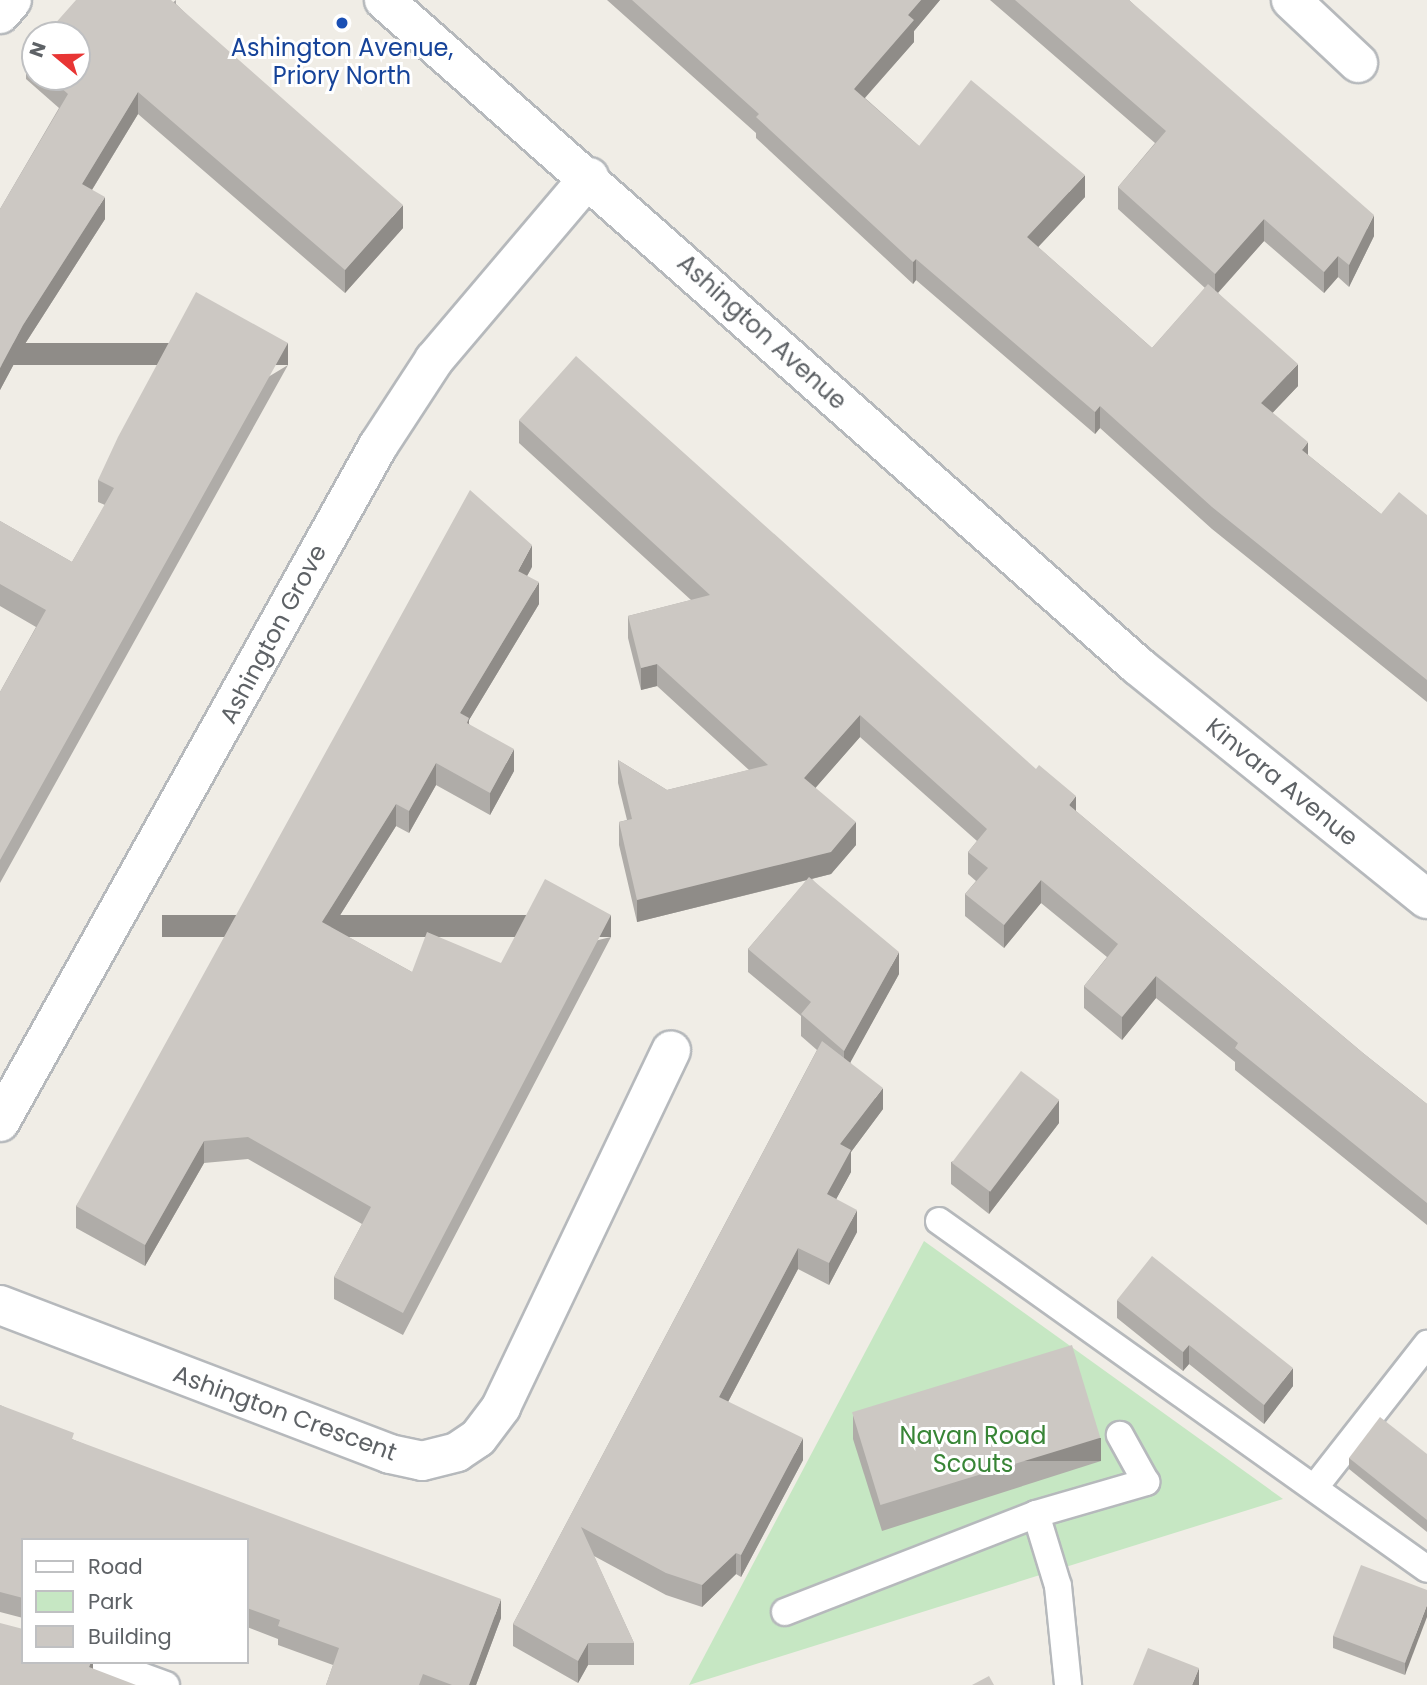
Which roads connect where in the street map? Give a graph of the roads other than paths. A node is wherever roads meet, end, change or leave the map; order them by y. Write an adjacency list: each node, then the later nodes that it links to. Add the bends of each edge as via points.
1 (12, 0): 4 (street)
2 (384, 0): 6 (street, Ashington Avenue)
3 (1291, 0): 5 (street)
4 (0, 14)
5 (1358, 63)
6 (589, 177): 7 (street, Ashington Avenue); 10 (street, Ashington Grove, via 434,360 378,446)
7 (1138, 666): 8 (street, Kinvara Avenue)
8 (1427, 899)
9 (671, 1050): 12 (street, Ashington Crescent, via 501,1407 478,1438 457,1452 422,1461 390,1454)
10 (0, 1122)
11 (939, 1221): 15 (lane)
12 (0, 1306)
13 (1427, 1344): 15 (lane)
14 (1120, 1435): 16 (lane, via 1146,1482)
15 (1315, 1487): 17 (lane)
16 (1036, 1514): 18 (lane); 21 (lane, via 1058,1586)
17 (1427, 1569)
18 (785, 1612)
19 (108, 1664): 20 (lane)
20 (166, 1685)
21 (1068, 1685)

